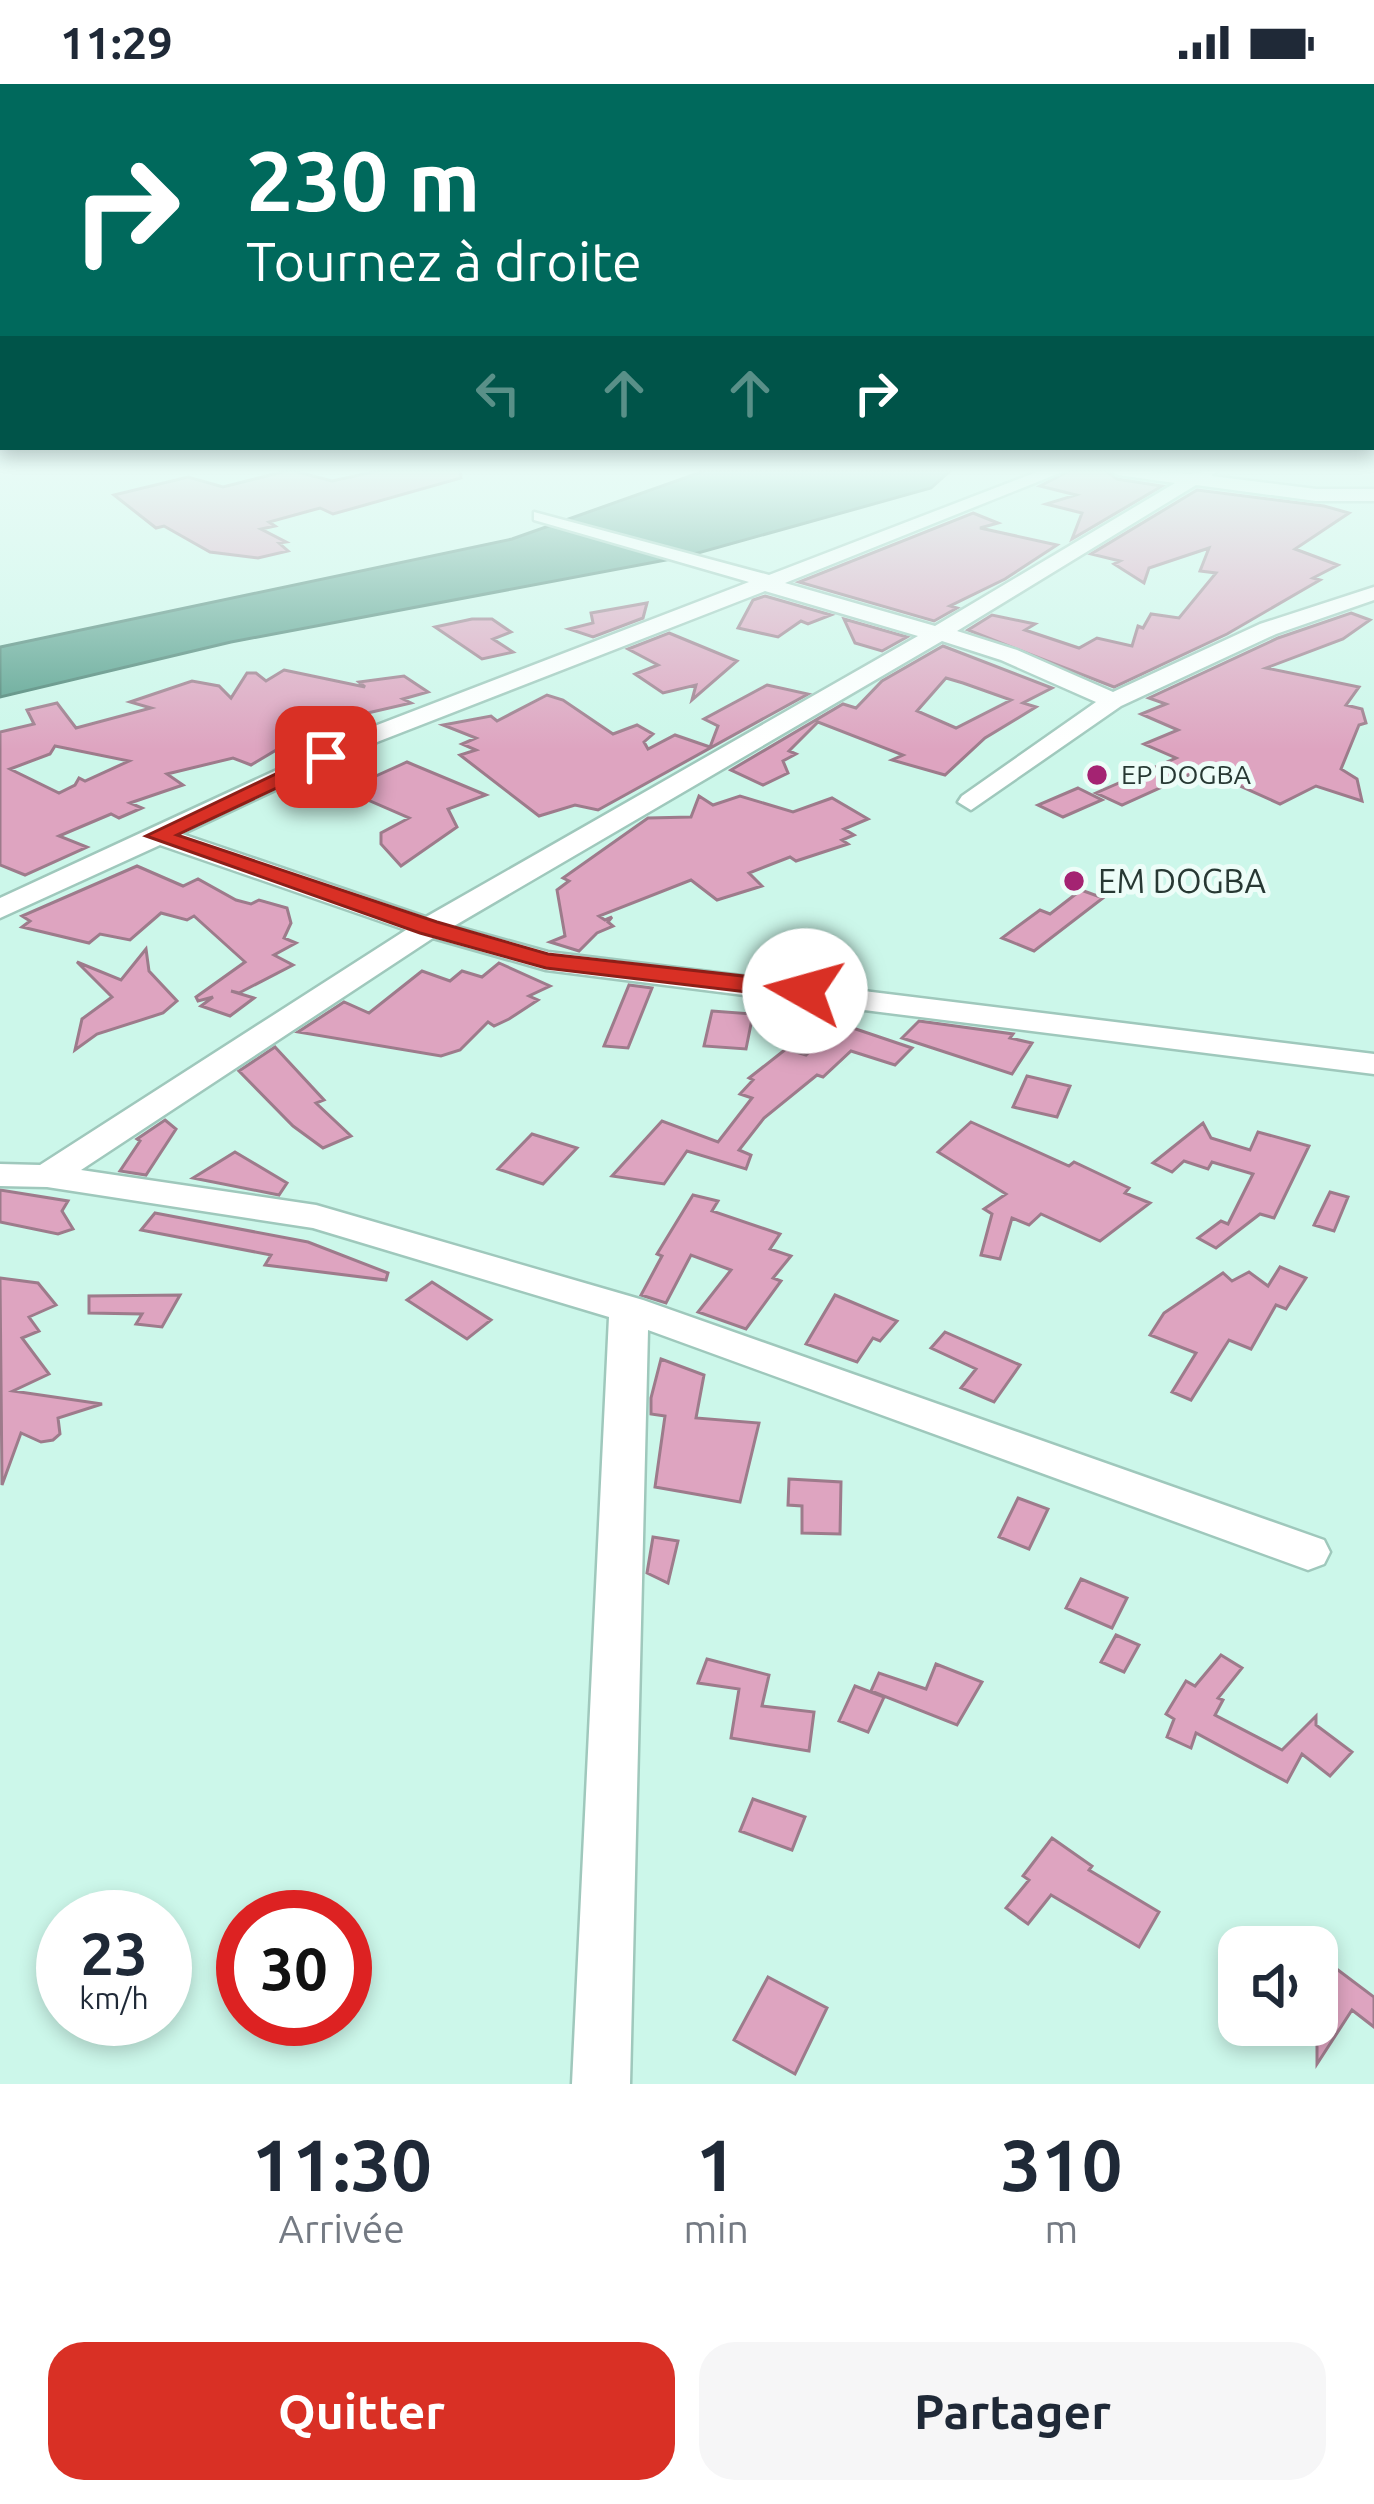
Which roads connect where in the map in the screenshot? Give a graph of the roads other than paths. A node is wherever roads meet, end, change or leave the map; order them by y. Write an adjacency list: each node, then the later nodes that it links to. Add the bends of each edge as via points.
1 (702, 563): 4 (street)
2 (809, 563): 4 (street)
3 (1052, 563): 6 (street)
4 (762, 581): 6 (street); 9 (street, via 368,737)
5 (1374, 593): 7 (street, via 1268,629)
6 (935, 633): 7 (street); 11 (street)
7 (1113, 701): 8 (street)
8 (971, 802)
9 (158, 836): 10 (street); 11 (street)
10 (0, 909)
11 (429, 928): 12 (street, via 546,961); 14 (street)
12 (1374, 1064)
13 (0, 1175): 14 (street)
14 (47, 1176): 15 (street, via 316,1217)
15 (628, 1310): 16 (street); 17 (street)
16 (1308, 1552)
17 (601, 2084)

